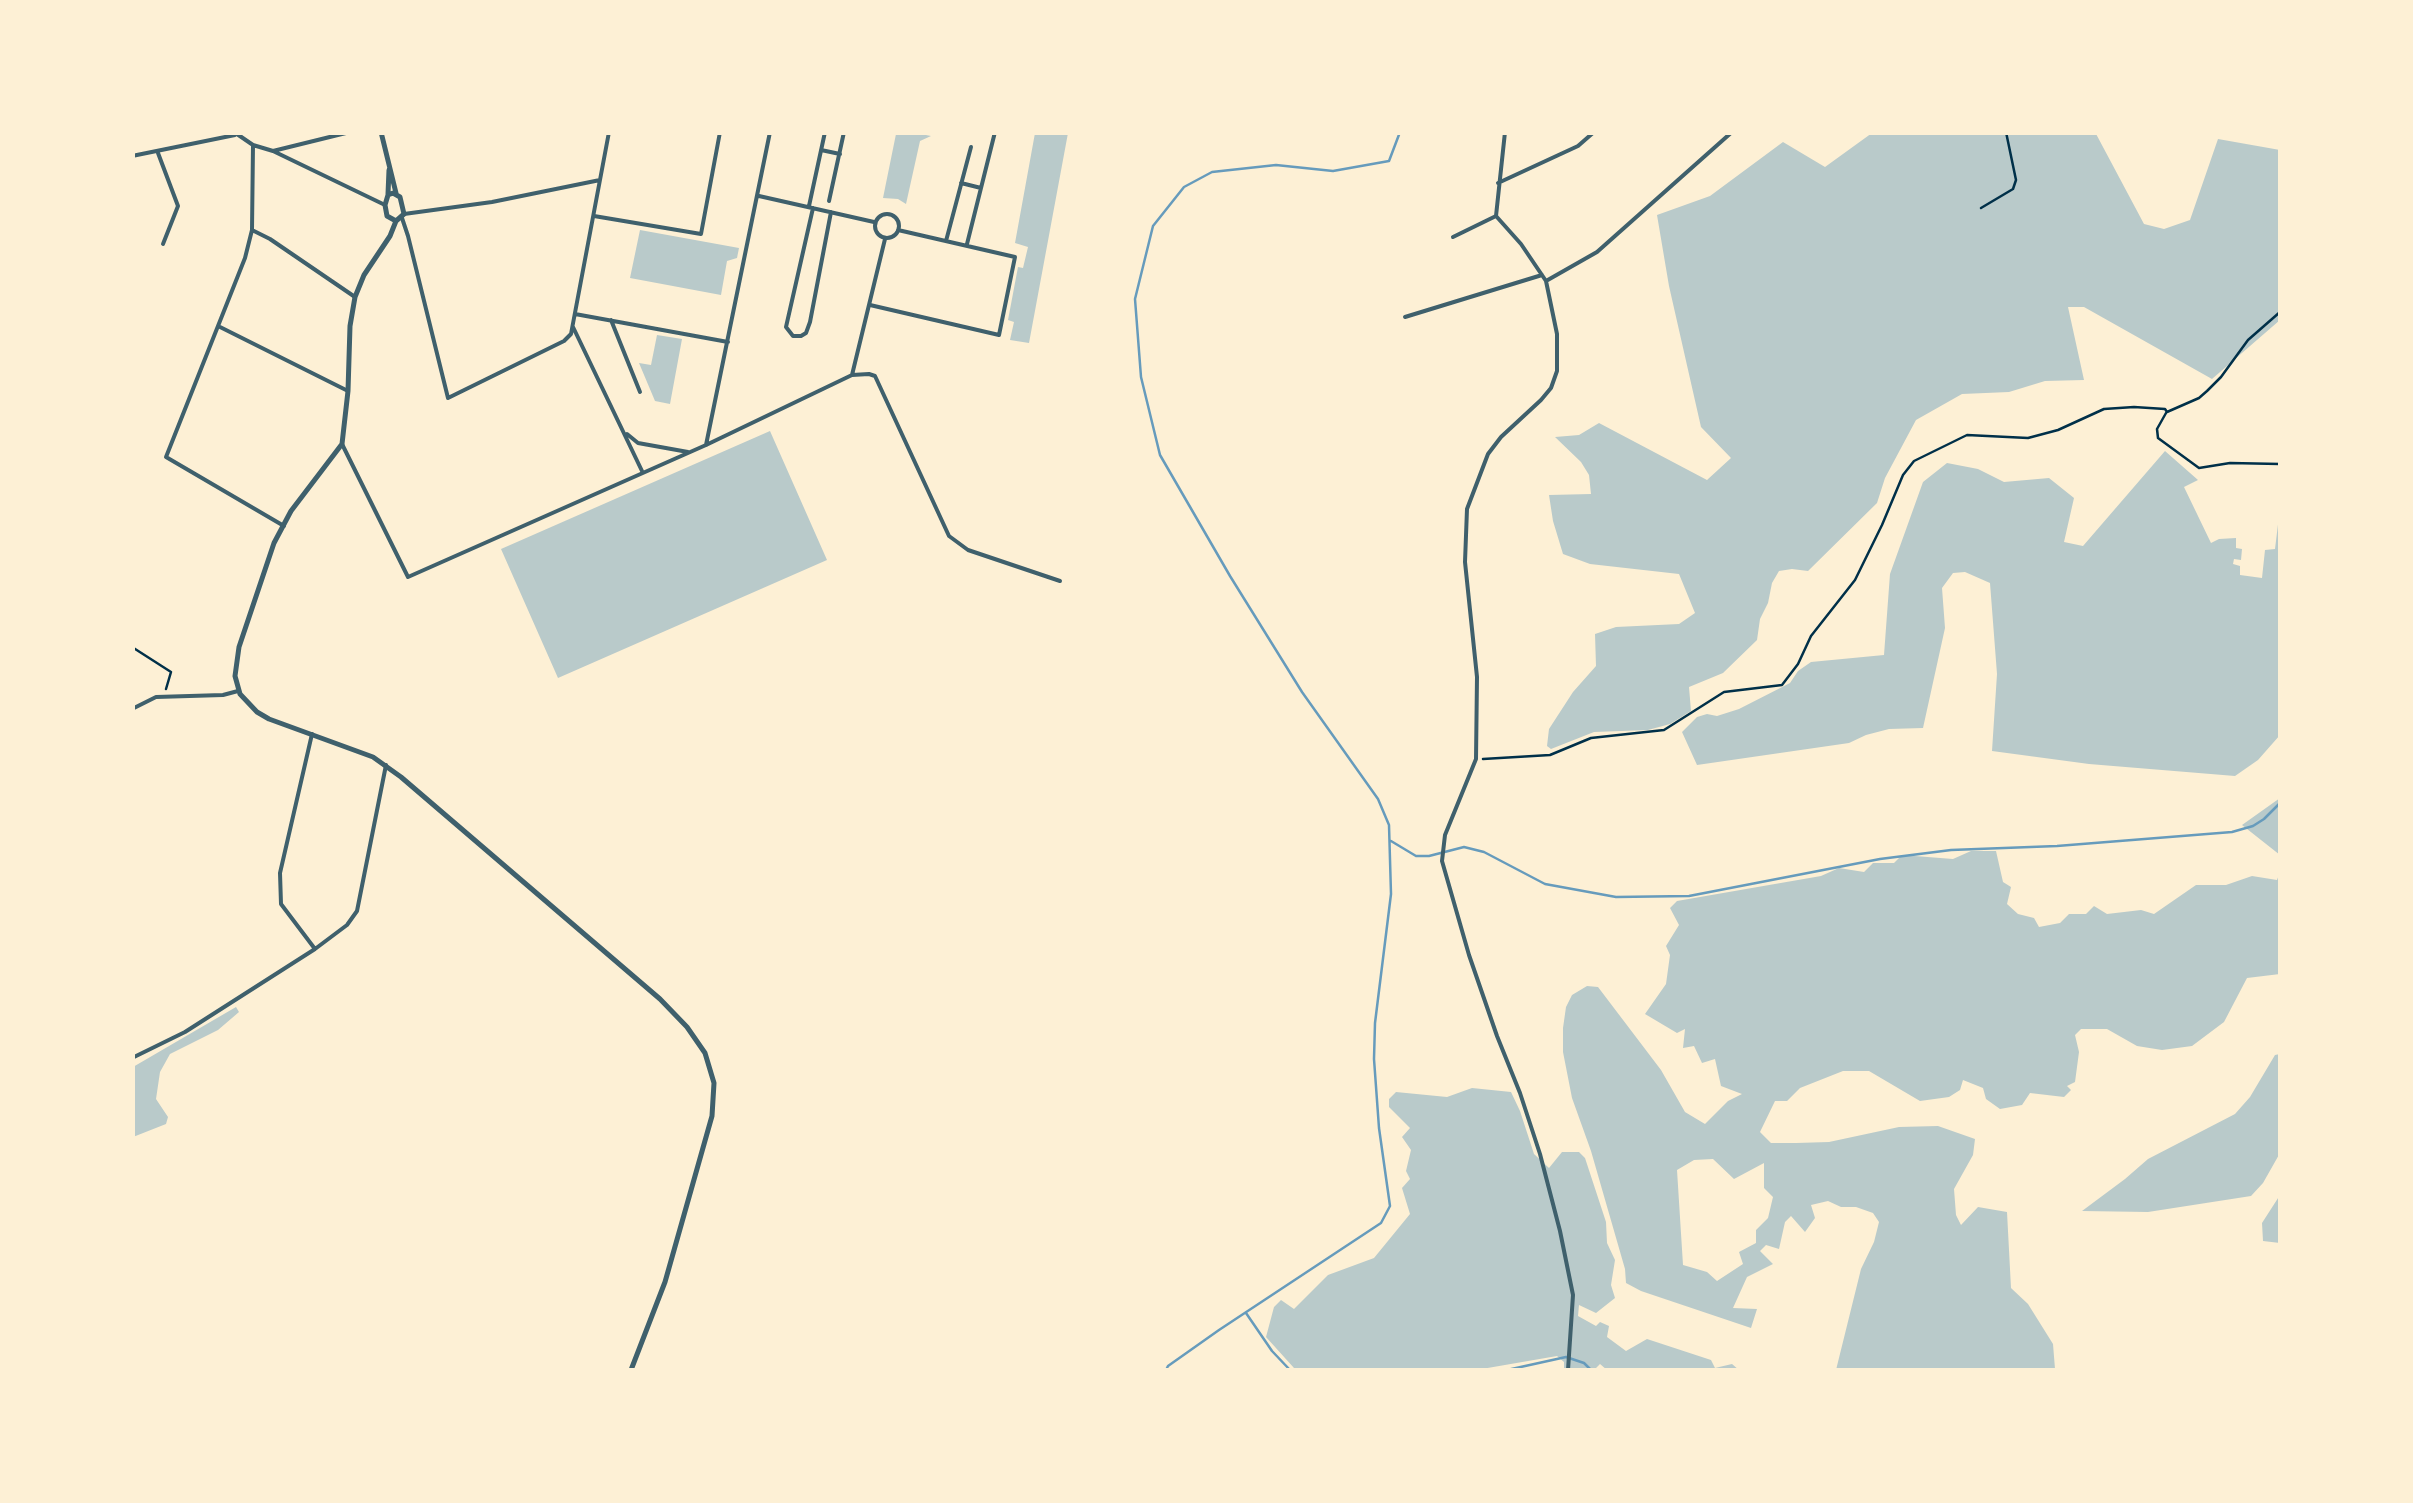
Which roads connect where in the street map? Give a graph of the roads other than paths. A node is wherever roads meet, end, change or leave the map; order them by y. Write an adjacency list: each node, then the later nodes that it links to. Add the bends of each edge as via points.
1 (350, 132): 16 (street)
2 (382, 132): 20 (street)
3 (609, 132): 21 (street)
4 (720, 132): 32 (street, via 701,234)
5 (770, 132): 27 (street)
6 (825, 132): 15 (street)
7 (844, 132): 18 (street)
8 (995, 132): 24 (street)
9 (1504, 132): 22 (street)
10 (1594, 132): 22 (street, via 1578,146)
11 (1732, 132): 43 (street, via 1598,252)
12 (234, 134): 13 (street); 17 (street)
13 (253, 144): 16 (street); 36 (street)
14 (971, 146): 23 (street)
15 (821, 150): 18 (street); 30 (street)
16 (273, 151): 29 (street)
17 (158, 153): 19 (street); 41 (street, via 178,206)
18 (840, 154): 28 (street)
19 (132, 156)
20 (389, 162): 25 (street); 26 (street)
21 (600, 180): 32 (street); 34 (street)
22 (1498, 182): 33 (street)
23 (962, 183): 24 (street); 40 (street)
24 (981, 188): 42 (street)
25 (396, 194): 26 (street); 34 (street)
26 (388, 195): 29 (street)
27 (758, 196): 30 (street); 51 (street)
28 (830, 201)
29 (384, 205): 34 (street, via 387,216)
30 (811, 208): 31 (street); 31 (street, via 786,328 793,336 806,333 810,322)
31 (831, 212): 35 (street)
32 (594, 216): 46 (street)
33 (1496, 216): 38 (street); 43 (street)
34 (398, 218): 44 (street); 50 (street, via 448,398 564,340)
35 (874, 222): 37 (street, via 892,215); 39 (street)
36 (252, 230): 44 (street); 49 (street)
37 (898, 230): 39 (street); 40 (street)
38 (1453, 237)
39 (885, 239): 45 (street)
40 (946, 241): 42 (street)
41 (164, 244)
42 (967, 246): 45 (street, via 1015,257 999,335)
43 (1544, 278): 47 (street); 69 (street, via 1557,334 1557,371 1551,388 1488,454 1467,509 1476,759 1442,858 1560,1231 1573,1296)
44 (355, 296): 53 (street)
45 (870, 305): 52 (street)
46 (575, 314): 48 (street); 50 (street)
47 (1405, 317)
48 (611, 320): 51 (street); 54 (street)
49 (217, 326): 53 (street); 60 (street, via 166,457)
50 (573, 327): 55 (street)
51 (728, 342): 57 (street)
52 (852, 376): 57 (street); 61 (street, via 875,376 949,536 968,550)
53 (348, 391): 56 (street)
54 (640, 392)
55 (623, 431): 58 (street, via 638,443); 59 (street)
56 (342, 444): 59 (street, via 408,577); 60 (street)
57 (706, 445): 58 (street)
58 (688, 452): 59 (street)
59 (643, 473)
60 (284, 526): 62 (street, via 239,648)
61 (1060, 582)
62 (238, 691): 63 (street, via 164,697); 64 (street, via 257,712)
63 (132, 709)
64 (312, 734): 65 (street); 66 (street, via 280,873 281,904)
65 (386, 765): 66 (street, via 357,911); 68 (street, via 660,999 710,1064 712,1116 665,1282)
66 (316, 948): 67 (street)
67 (132, 1058)
68 (630, 1370)
69 (1568, 1370)

